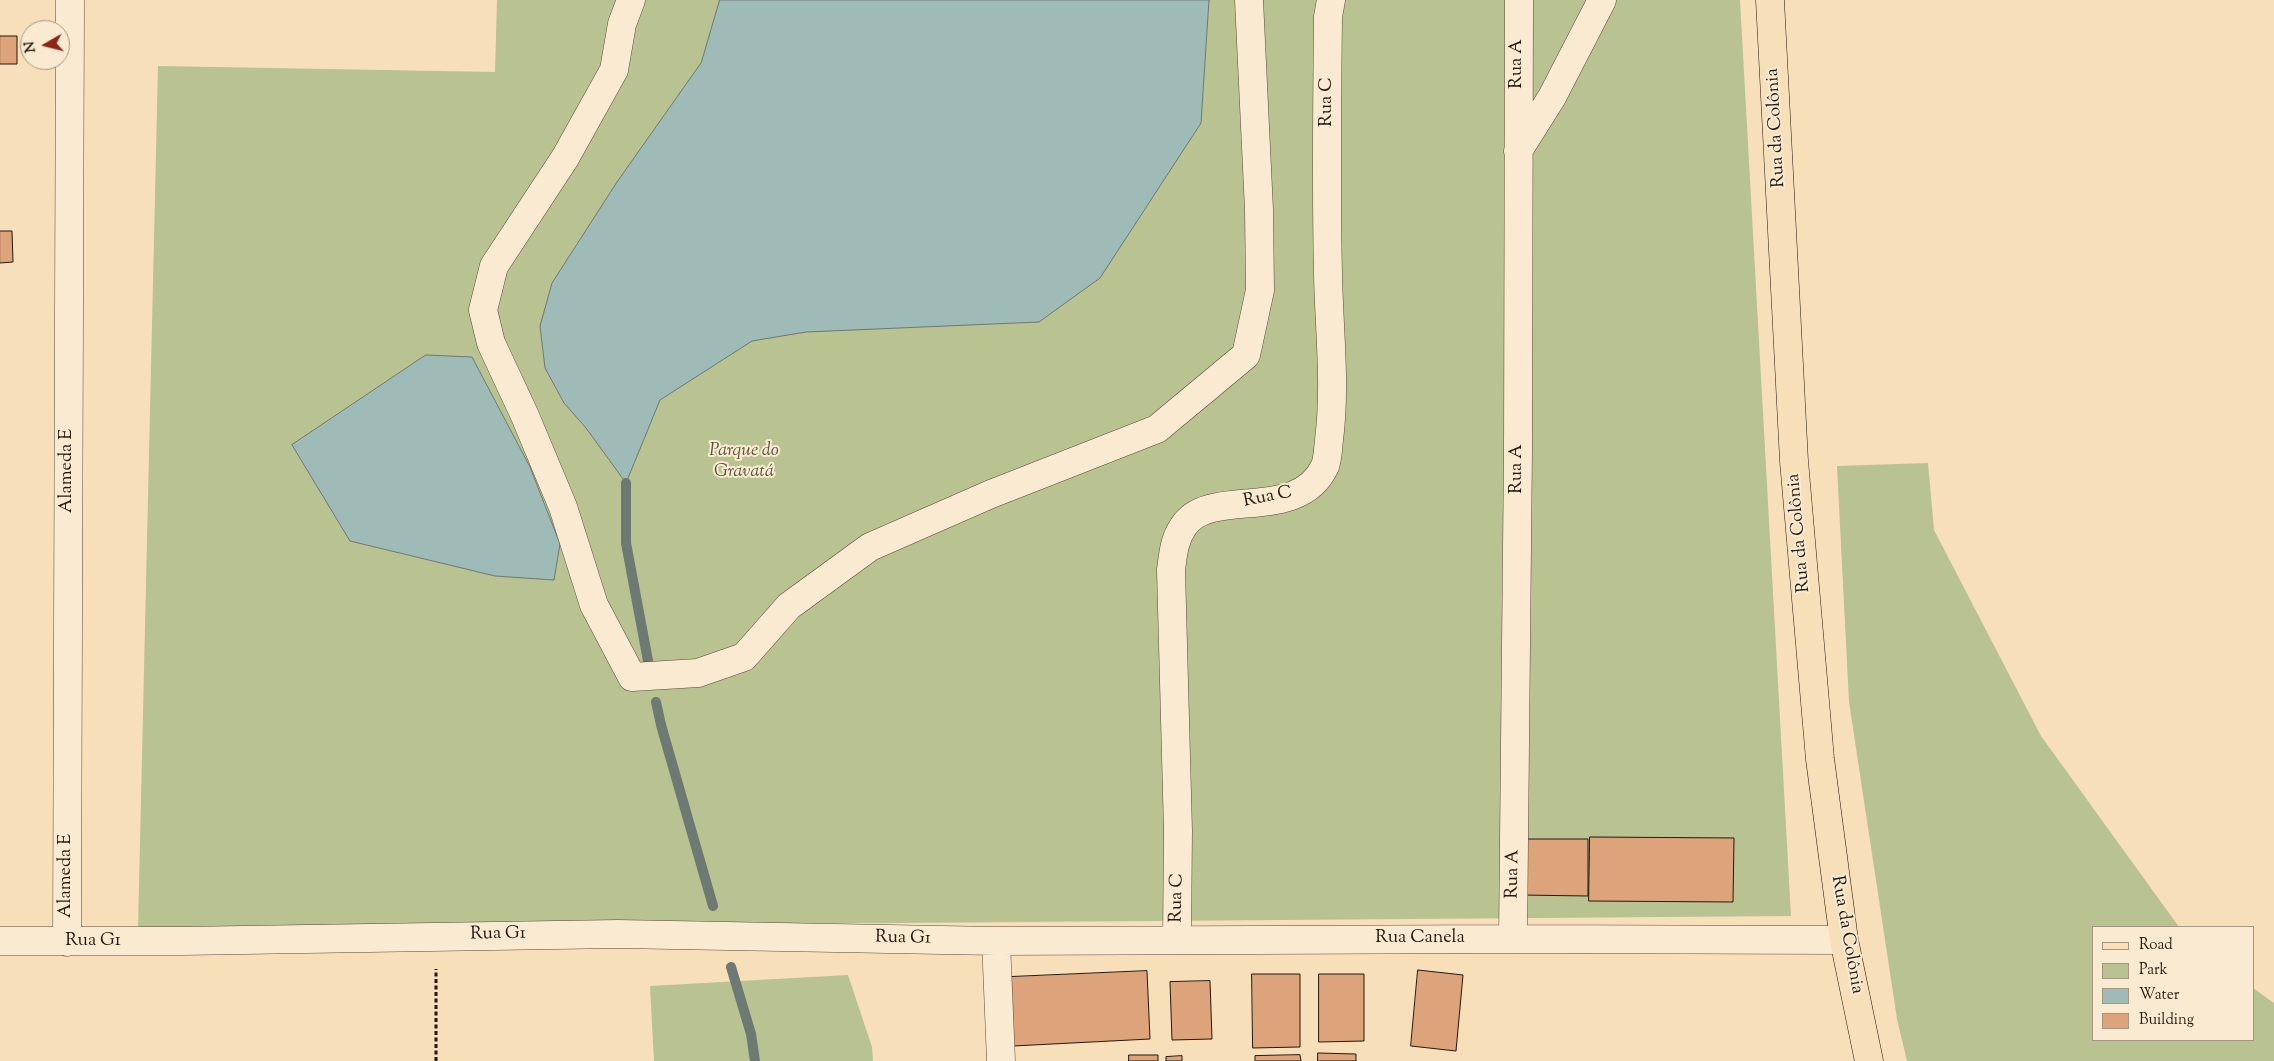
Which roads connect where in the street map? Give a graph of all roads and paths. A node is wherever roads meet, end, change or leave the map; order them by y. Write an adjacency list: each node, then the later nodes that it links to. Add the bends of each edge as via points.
1 (70, 0): 15 (street, Alameda E)
2 (630, 0): 3 (street, via 614,70 565,158 494,266 483,310 491,343 563,507 594,605 632,678 698,673 744,657 788,606 870,547 992,494 1157,429 1246,355 1260,290)
3 (1249, 0)
4 (1331, 0): 11 (street, Rua C, via 1328,17 1328,273 1332,421 1326,464 1318,478 1301,492 1263,503 1218,507 1192,518 1183,526 1175,545 1171,570 1178,830)
5 (1519, 0): 8 (street, Rua A)
6 (1602, 0): 8 (street, via 1552,97)
7 (1770, 0): 12 (main road, Rua da Colônia, via 1794,461 1820,759)
8 (1518, 151): 10 (street, Rua A)
9 (437, 936): 14 (street, Rua G1, via 618,934); 15 (street, Rua G1); 16 (path)
10 (1514, 939): 11 (street, Rua Canela); 12 (street, Rua Canela)
11 (1177, 940): 14 (street, Rua Canela)
12 (1844, 940): 18 (main road, Rua da Colônia)
13 (0, 941): 15 (street, Rua G1)
14 (996, 941): 17 (street)
15 (67, 942)
16 (436, 1061)
17 (1001, 1061)
18 (1869, 1061)

